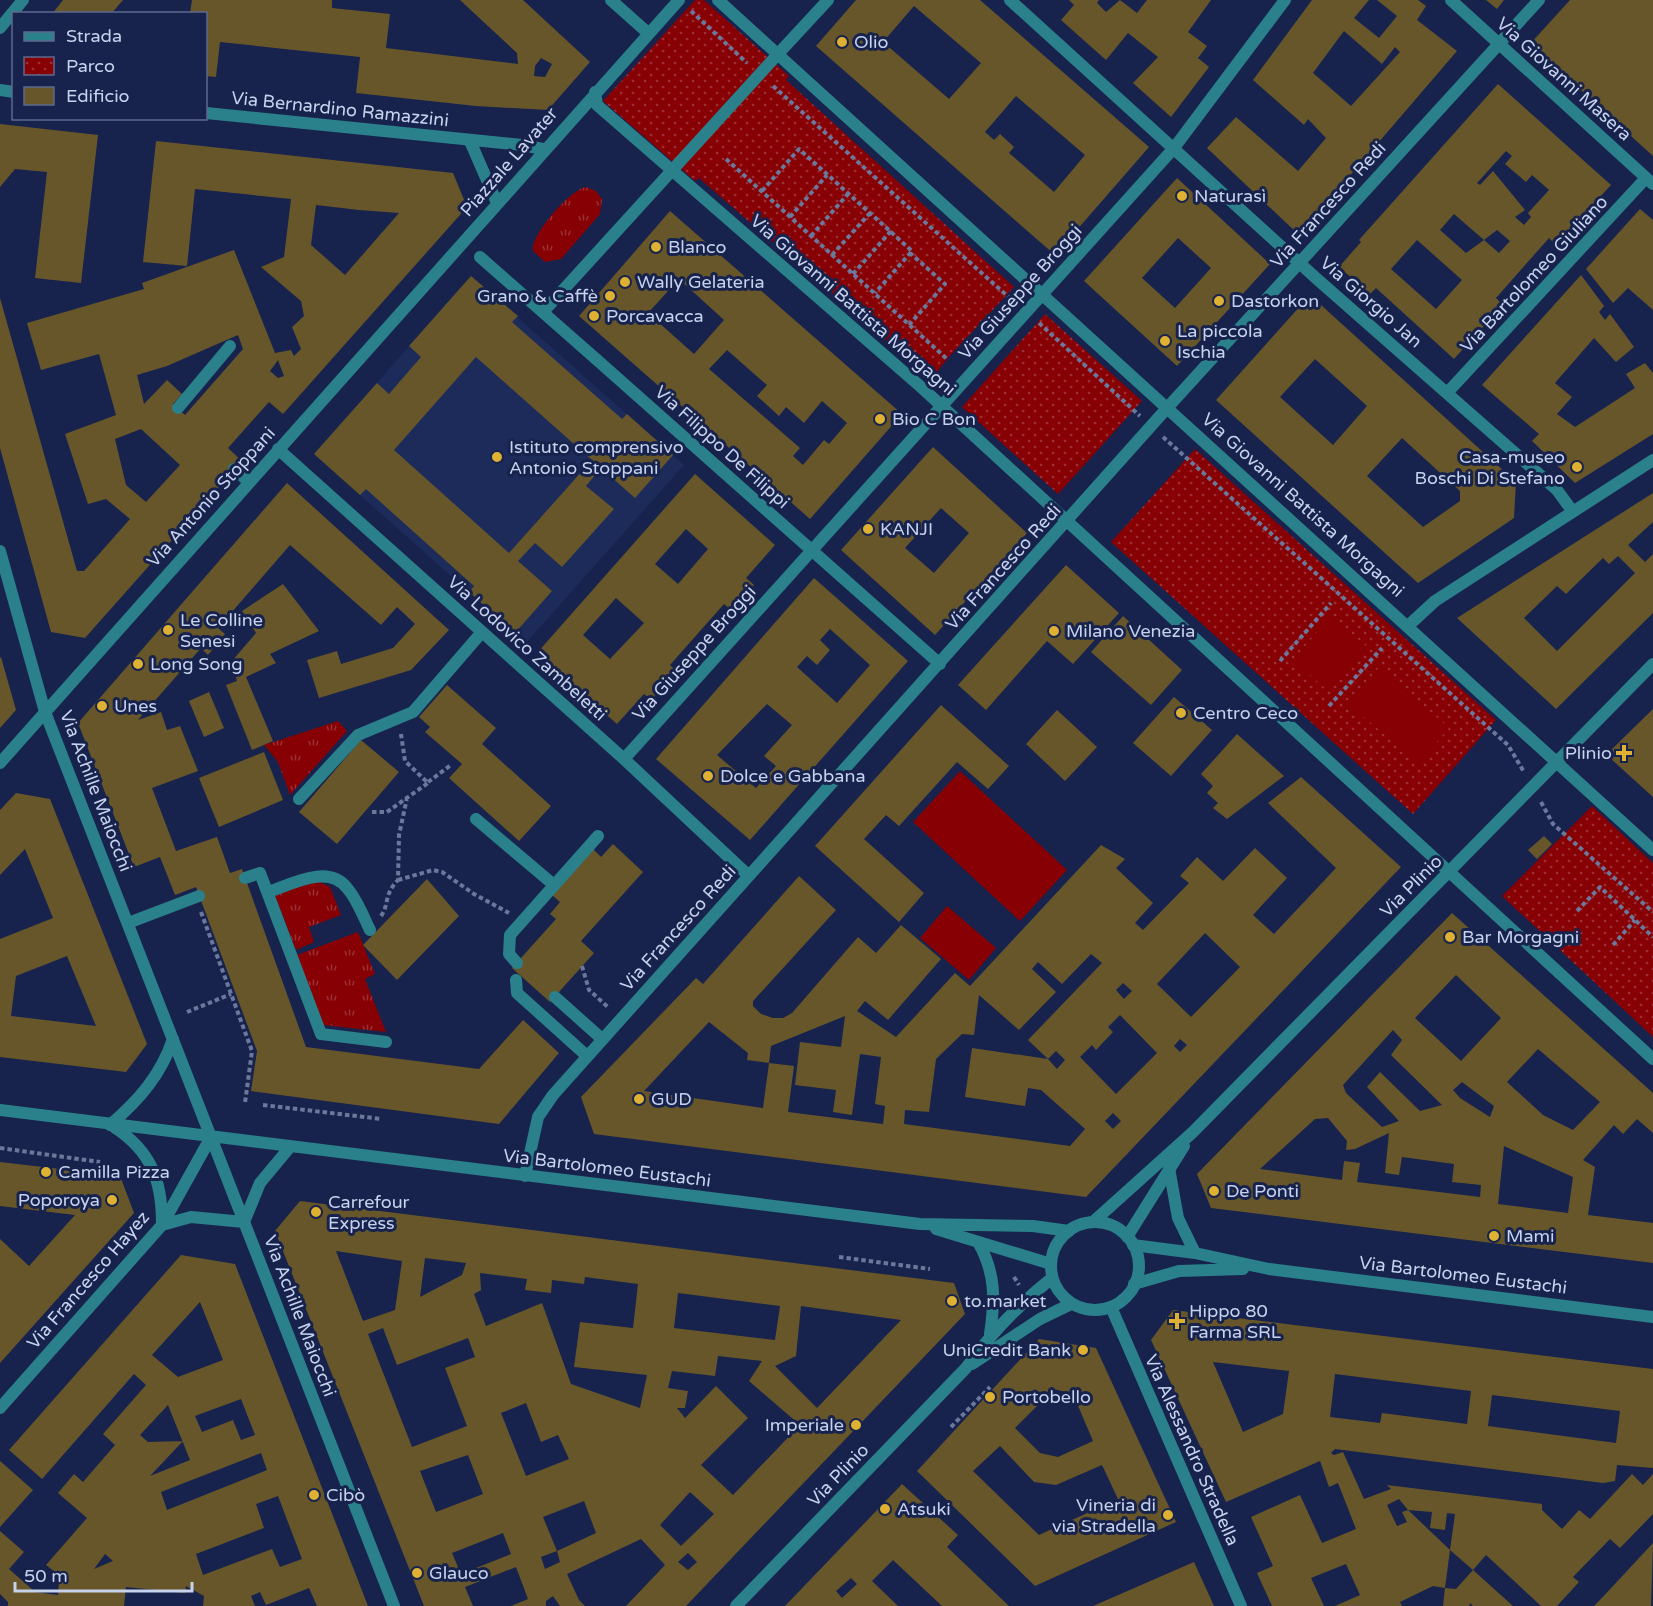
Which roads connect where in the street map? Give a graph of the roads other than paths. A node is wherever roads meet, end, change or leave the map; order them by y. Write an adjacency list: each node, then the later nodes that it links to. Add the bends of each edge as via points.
1 (23, 0): 10 (street)
2 (611, 0): 13 (street)
3 (679, 0): 13 (street, Piazzale Lavater)
4 (718, 0): 15 (street)
5 (828, 0): 15 (street)
6 (1010, 0): 19 (street, Via Giorgio Jan)
7 (1285, 0): 19 (street, Via Giuseppe Broggi)
8 (1451, 0): 14 (street, Via Giovanni Masera)
9 (1539, 0): 14 (street, Via Francesco Redi)
10 (13, 12)
11 (12, 13): 12 (street)
12 (0, 28)
13 (648, 33): 16 (street, Piazzale Lavater)
14 (1499, 44): 22 (street, Via Giovanni Masera); 26 (street, Via Francesco Redi)
15 (778, 54): 21 (street); 27 (street, Via Giovanni Battista Morgagni)
16 (595, 92): 20 (street, Piazzale Lavater); 21 (street, via 597,105)
17 (207, 113): 18 (street, Via Bernardino Ramazzini)
18 (470, 141): 20 (street, Via Bernardino Ramazzini); 23 (street, Via Bernardino Ramazzini)
19 (1174, 148): 26 (street, Via Giorgio Jan); 27 (street, Via Giuseppe Broggi)
20 (543, 150): 23 (street, Piazzale Lavater)
21 (671, 170): 28 (street); 31 (street, Via Giovanni Battista Morgagni)
22 (1650, 181): 30 (street, Via Bartolomeo Giuliano)
23 (497, 203): 24 (street, Piazzale Lavater)
24 (450, 256): 34 (street, Via Antonio Stoppani)
25 (480, 257): 28 (street, Via Filippo De Filippi)
26 (1299, 263): 30 (street, Via Giorgio Jan); 32 (street, Via Francesco Redi)
27 (1043, 294): 31 (street, Via Giuseppe Broggi); 32 (street, Via Giovanni Battista Morgagni)
28 (544, 311): 40 (street, Via Filippo De Filippi)
29 (230, 346): 33 (street)
30 (1447, 393): 38 (street, Via Giorgio Jan, via 1557,490)
31 (941, 407): 39 (street, Via Giovanni Battista Morgagni); 40 (street, Via Giuseppe Broggi)
32 (1168, 407): 39 (street, Via Francesco Redi); 42 (street, Via Giovanni Battista Morgagni)
33 (178, 408)
34 (278, 449): 37 (street, Via Antonio Stoppani); 43 (street, Via Lodovico Zambeletti)
35 (1653, 460): 38 (street)
36 (234, 469): 37 (street)
37 (249, 482): 46 (street, Via Antonio Stoppani)
38 (1573, 512): 42 (street, via 1435,601)
39 (1068, 520): 44 (street, Via Francesco Redi); 54 (street, Via Giovanni Battista Morgagni)
40 (812, 550): 44 (street, Via Filippo De Filippi); 47 (street, Via Giuseppe Broggi)
41 (0, 551): 46 (street, Via Achille Maiocchi)
42 (1409, 626): 48 (street, Via Giovanni Battista Morgagni)
43 (482, 632): 47 (street, Via Lodovico Zambeletti); 50 (street, via 413,712 358,735)
44 (940, 664): 55 (street, Via Francesco Redi)
45 (1653, 664): 48 (street, Via Plinio)
46 (45, 712): 49 (street, Via Antonio Stoppani); 60 (street, Via Achille Maiocchi)
47 (624, 759): 55 (street, Via Lodovico Zambeletti)
48 (1558, 762): 53 (street, Via Giovanni Battista Morgagni); 54 (street, Via Plinio)
49 (0, 763)
50 (299, 799)
51 (476, 819): 57 (street)
52 (598, 836): 57 (street)
53 (1653, 849)
54 (1450, 872): 69 (street, Via Giovanni Battista Morgagni); 72 (street, Via Plinio)
55 (749, 876): 66 (street, Via Francesco Redi)
56 (245, 878): 58 (street, via 260,873)
57 (554, 885): 62 (street, via 510,935 509,954)
58 (268, 892): 61 (street, via 314,876 335,879 346,886); 67 (street, via 321,1034)
59 (197, 897): 60 (street)
60 (128, 923): 65 (street, Via Achille Maiocchi)
61 (368, 927)
62 (517, 963)
63 (516, 980): 68 (street, via 517,993)
64 (555, 997): 66 (street)
65 (173, 1039): 71 (street, via 161,1069 146,1090); 73 (street, Via Achille Maiocchi)
66 (602, 1039): 68 (street, Via Francesco Redi)
67 (386, 1042)
68 (587, 1056): 76 (street, Via Francesco Redi, via 538,1117)
69 (1653, 1059)
70 (0, 1110): 71 (street, Via Bartolomeo Eustachi)
71 (110, 1125): 73 (street, Via Bartolomeo Eustachi); 80 (street, Via Bartolomeo Eustachi, via 135,1142 148,1158 158,1184)
72 (1193, 1132): 75 (street, Via Plinio); 78 (street, Via Plinio)
73 (211, 1137): 74 (street, Via Bartolomeo Eustachi); 77 (street, Via Achille Maiocchi); 80 (street, Via Francesco Hayez)
74 (290, 1148): 76 (street, Via Bartolomeo Eustachi); 77 (street, via 260,1183)
75 (1169, 1168): 82 (street, Via Plinio); 84 (street, via 1178,1218)
76 (525, 1176): 79 (street, Via Bartolomeo Eustachi)
77 (244, 1222): 80 (street, via 191,1217); 95 (street, Via Achille Maiocchi)
78 (1093, 1222): 81 (street, Via Bartolomeo Eustachi); 82 (street, Via Bartolomeo Eustachi, via 1113,1227)
79 (920, 1224): 81 (street, Via Bartolomeo Eustachi, via 1033,1226); 83 (street, Via Bartolomeo Eustachi)
80 (162, 1225): 94 (street, Via Francesco Hayez)
81 (1069, 1231): 85 (street, via 1058,1242)
82 (1130, 1241): 84 (street, Via Bartolomeo Eustachi); 88 (street, via 1138,1260)
83 (978, 1242): 85 (street, Via Bartolomeo Eustachi); 92 (street, via 994,1281)
84 (1195, 1253): 86 (street, Via Bartolomeo Eustachi)
85 (1051, 1264): 87 (street)
86 (1269, 1269): 88 (street, Via Bartolomeo Eustachi, via 1179,1271); 91 (street, Via Bartolomeo Eustachi)
87 (1052, 1278): 89 (street); 92 (street, Via Plinio)
88 (1134, 1284): 90 (street, via 1124,1299)
89 (1071, 1304): 90 (street, via 1090,1310); 93 (street, Via Plinio, via 1040,1319)
90 (1111, 1307): 97 (street, Via Alessandro Stradella)
91 (1653, 1317)
92 (990, 1334): 93 (street, Via Plinio)
93 (966, 1368): 96 (street, Via Plinio)
94 (0, 1408)
95 (394, 1606)
96 (736, 1606)
97 (1241, 1606)

